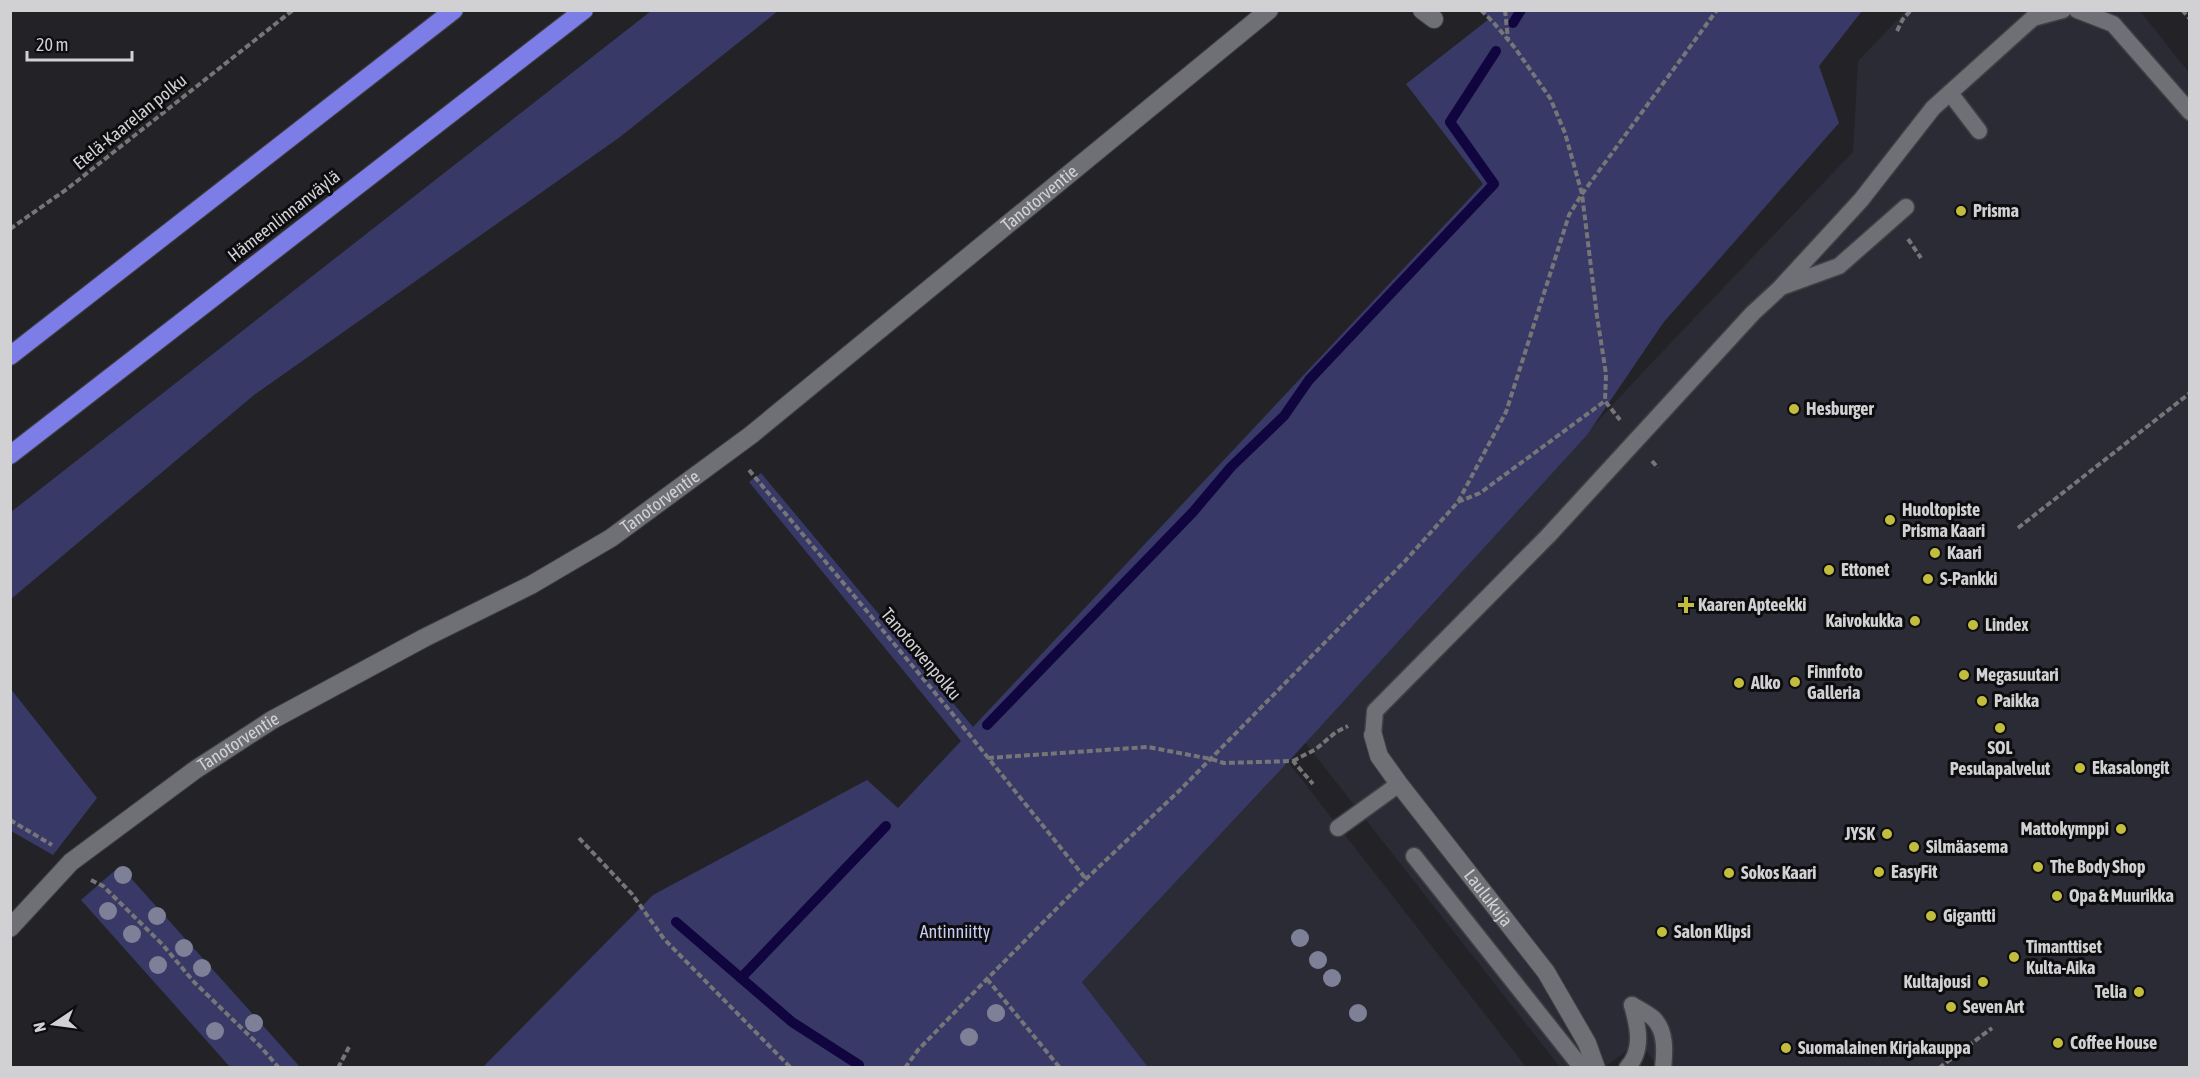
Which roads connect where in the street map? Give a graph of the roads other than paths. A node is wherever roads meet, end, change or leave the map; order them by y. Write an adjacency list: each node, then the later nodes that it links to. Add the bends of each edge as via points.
1 (454, 10): 11 (highway)
2 (584, 10): 12 (highway, Hämeenlinnanväylä)
3 (1269, 10): 17 (street, Tanotorventie, via 730,451 611,538 531,585 272,720 195,770 71,862)
4 (2063, 10): 6 (lane, via 2033,18)
5 (2077, 10): 7 (lane, via 2113,24)
6 (1950, 93): 8 (lane); 10 (lane, via 1933,108 1861,200)
7 (2190, 112)
8 (1979, 131)
9 (1906, 207): 10 (lane, via 1839,266)
10 (1780, 288): 13 (lane, via 1548,537 1375,711)
11 (10, 356)
12 (10, 455)
13 (1373, 735): 14 (street, Laulukuja, via 1379,756)
14 (1399, 784): 15 (lane); 19 (street, Laulukuja, via 1546,972 1587,1043)
15 (1338, 828)
16 (1414, 856): 18 (lane)
17 (10, 928)
18 (1582, 1068)
19 (1596, 1068)
20 (1627, 1068): 21 (lane, via 1638,1047 1639,1032 1632,1005 1653,1018 1660,1031 1665,1044)
21 (1663, 1068)

